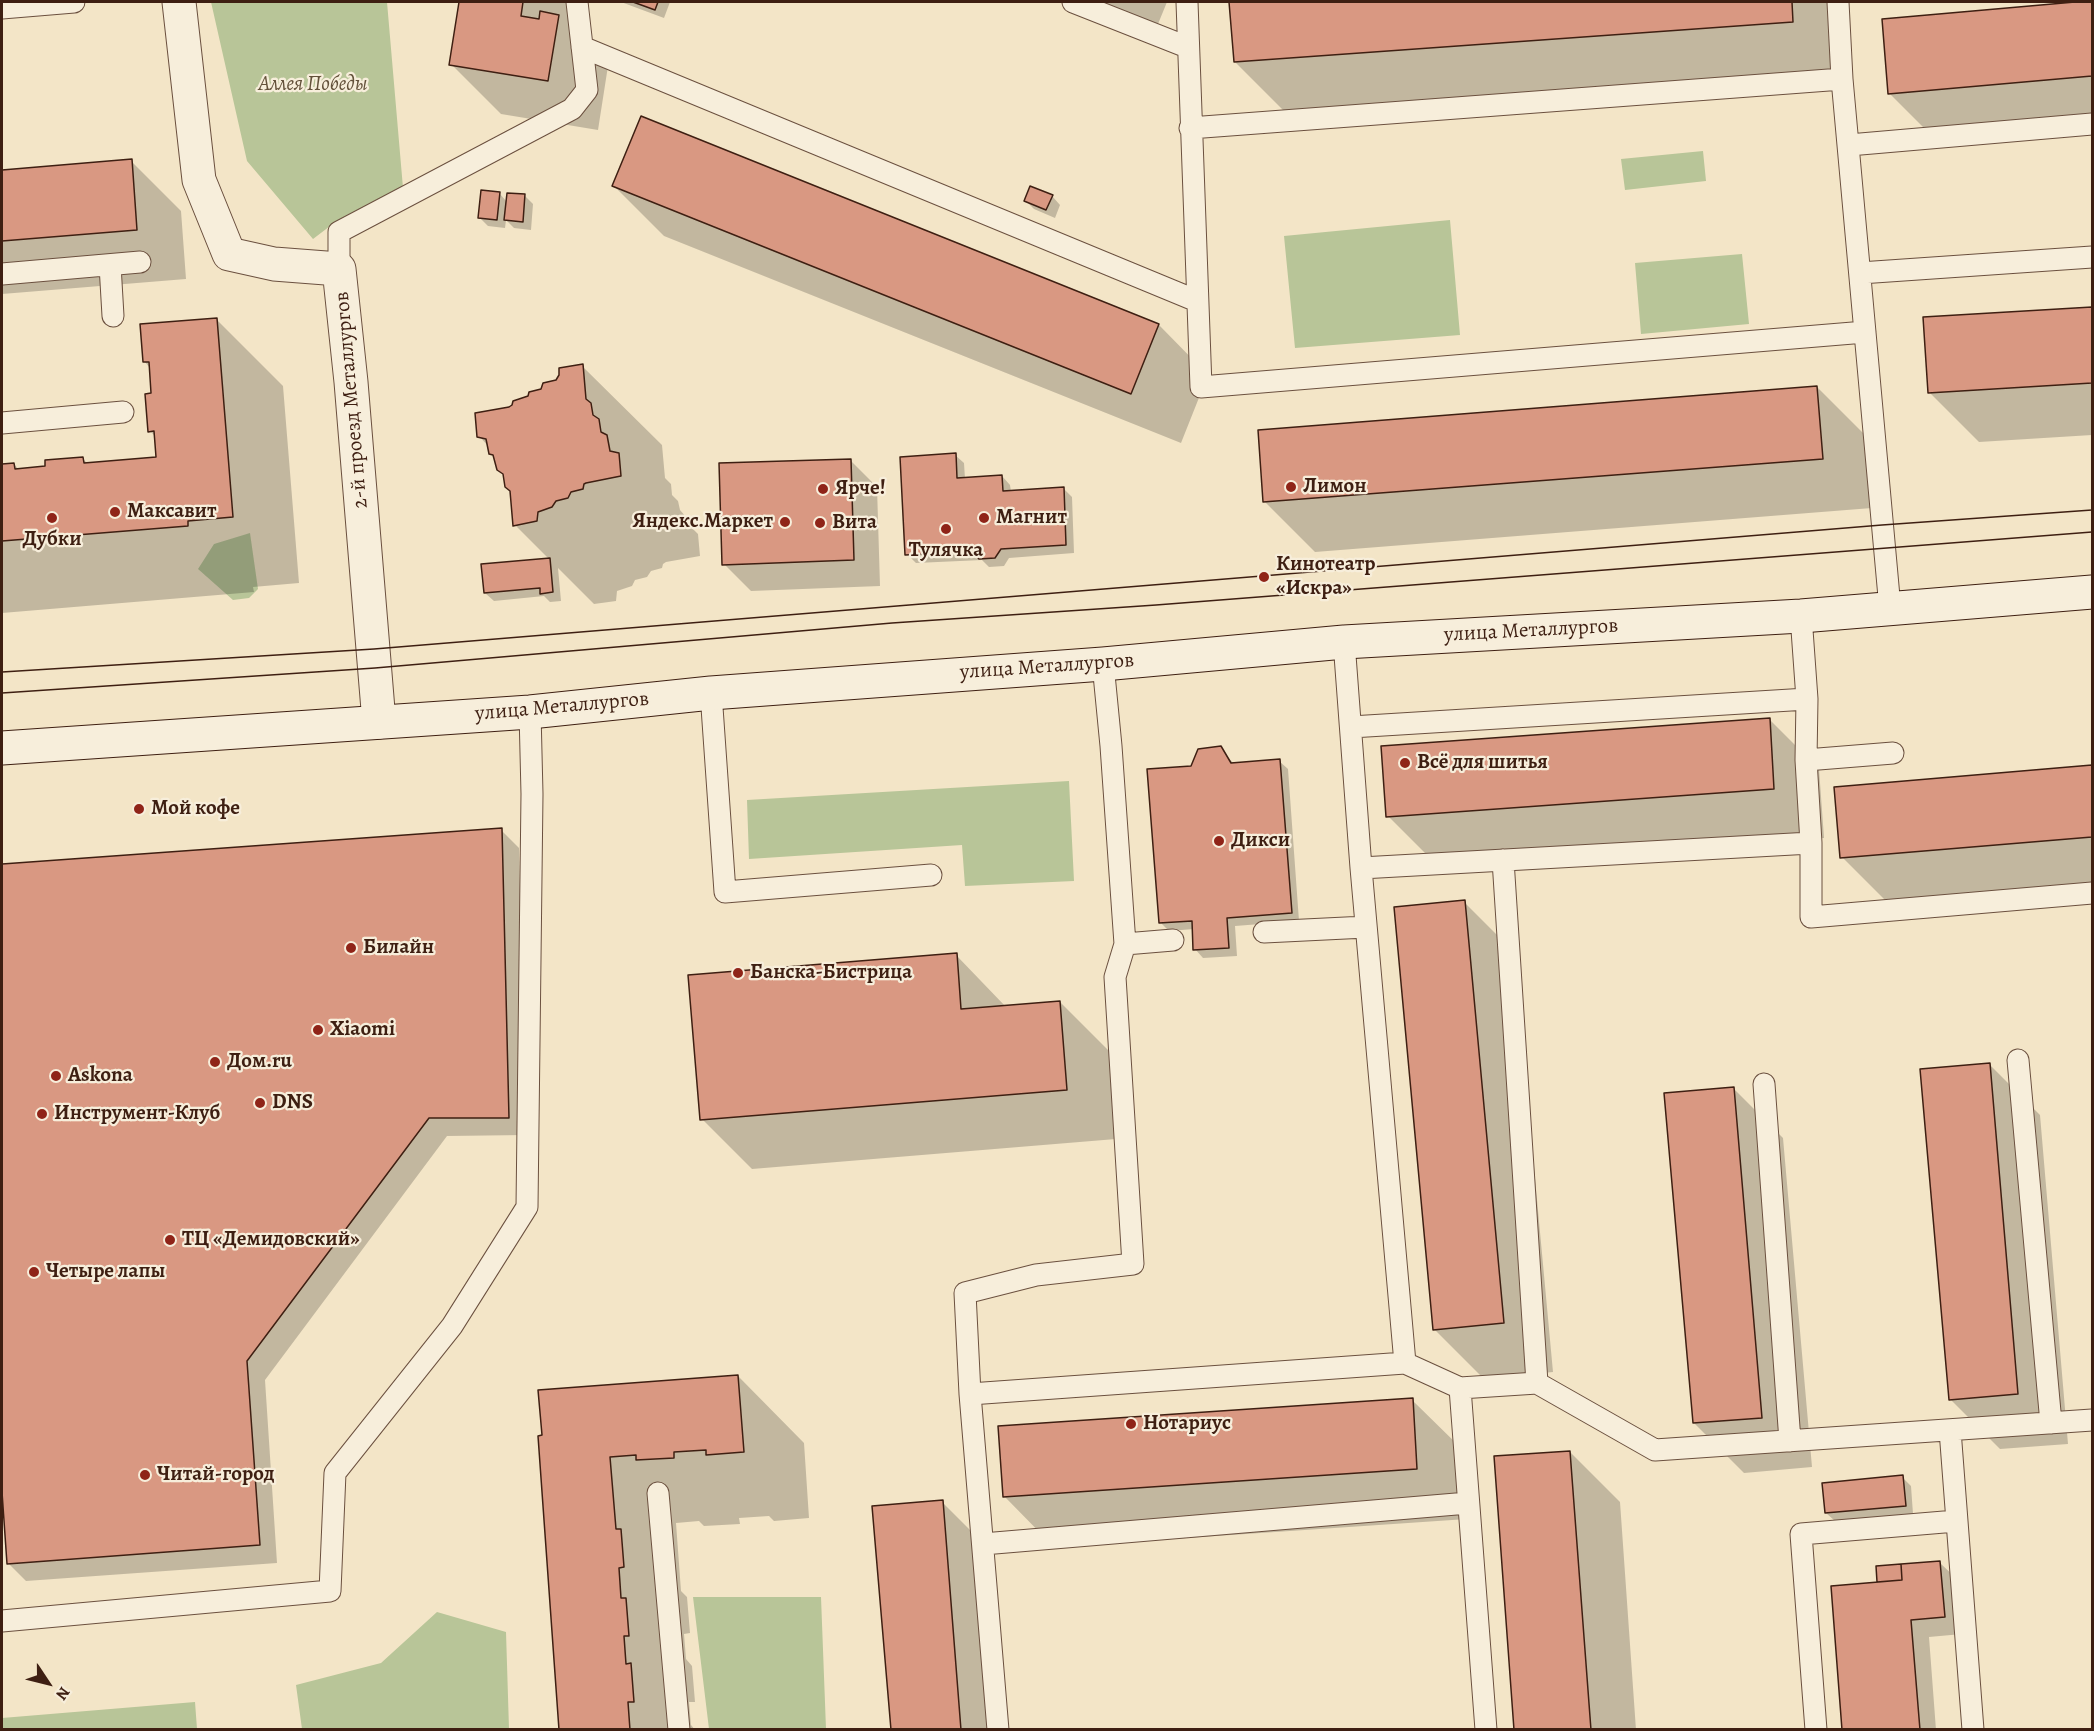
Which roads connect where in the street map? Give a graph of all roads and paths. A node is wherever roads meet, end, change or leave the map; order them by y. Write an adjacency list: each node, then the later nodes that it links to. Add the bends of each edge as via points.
1 (74, 2): 7 (lane)
2 (179, 2): 17 (main road, 2-й проезд Металлургов, via 200,180 229,254 274,264)
3 (578, 2): 8 (lane)
4 (1073, 2): 9 (lane)
5 (1187, 2): 9 (lane)
6 (1838, 2): 10 (lane)
7 (2, 8)
8 (582, 46): 17 (lane, via 587,90 572,109 339,232); 20 (lane)
9 (1187, 47): 12 (lane)
10 (1842, 79): 12 (lane); 13 (lane)
11 (2092, 124): 13 (lane)
12 (1190, 128): 20 (lane)
13 (1849, 145): 18 (lane)
14 (2092, 257): 18 (lane)
15 (140, 262): 16 (lane)
16 (110, 265): 19 (lane); 21 (lane)
17 (339, 269): 33 (main road, 2-й проезд Металлургов)
18 (1860, 273): 22 (lane)
19 (2, 274)
20 (1197, 301): 22 (lane, via 1201,387)
21 (113, 316)
22 (1865, 332): 26 (lane)
23 (123, 412): 24 (lane)
24 (2, 423)
25 (2092, 592): 26 (main road, улица Металлургов)
26 (1890, 608): 27 (main road, улица Металлургов)
27 (1801, 616): 28 (main road, улица Металлургов); 31 (lane)
28 (1344, 642): 29 (main road, улица Металлургов); 34 (lane)
29 (1102, 664): 30 (main road, улица Металлургов); 46 (lane)
30 (711, 693): 32 (main road, улица Металлургов); 41 (lane, via 725,892)
31 (1807, 699): 34 (lane); 37 (lane)
32 (530, 712): 33 (main road, улица Металлургов); 61 (lane, via 527,1207 452,1326 335,1473 330,1591)
33 (379, 722): 35 (main road, улица Металлургов)
34 (1351, 727): 40 (lane)
35 (2, 748)
36 (1893, 753): 37 (lane)
37 (1806, 760): 38 (lane)
38 (1810, 843): 39 (lane); 42 (lane, via 1811,917)
39 (1503, 860): 40 (lane); 50 (lane)
40 (1361, 868): 43 (lane)
41 (931, 875)
42 (2092, 893)
43 (1366, 927): 44 (lane); 49 (lane)
44 (1264, 932)
45 (1173, 940): 46 (lane)
46 (1125, 944): 52 (lane, via 1115,977 1133,1264 1036,1275 965,1293)
47 (2018, 1059): 54 (lane)
48 (1764, 1084): 56 (lane)
49 (1405, 1363): 51 (lane); 52 (lane)
50 (1537, 1383): 51 (lane); 56 (lane, via 1655,1450)
51 (1460, 1388): 58 (lane)
52 (970, 1394): 60 (lane)
53 (2092, 1420): 54 (lane)
54 (2051, 1423): 55 (lane)
55 (1950, 1430): 56 (lane); 59 (lane)
56 (1790, 1441)
57 (658, 1493): 62 (lane)
58 (1468, 1503): 60 (lane); 64 (lane)
59 (1956, 1521): 65 (lane, via 1801,1534); 66 (lane)
60 (983, 1544): 63 (lane)
61 (2, 1621)
62 (679, 1730)
63 (998, 1730)
64 (1486, 1730)
65 (1816, 1730)
66 (1973, 1730)

